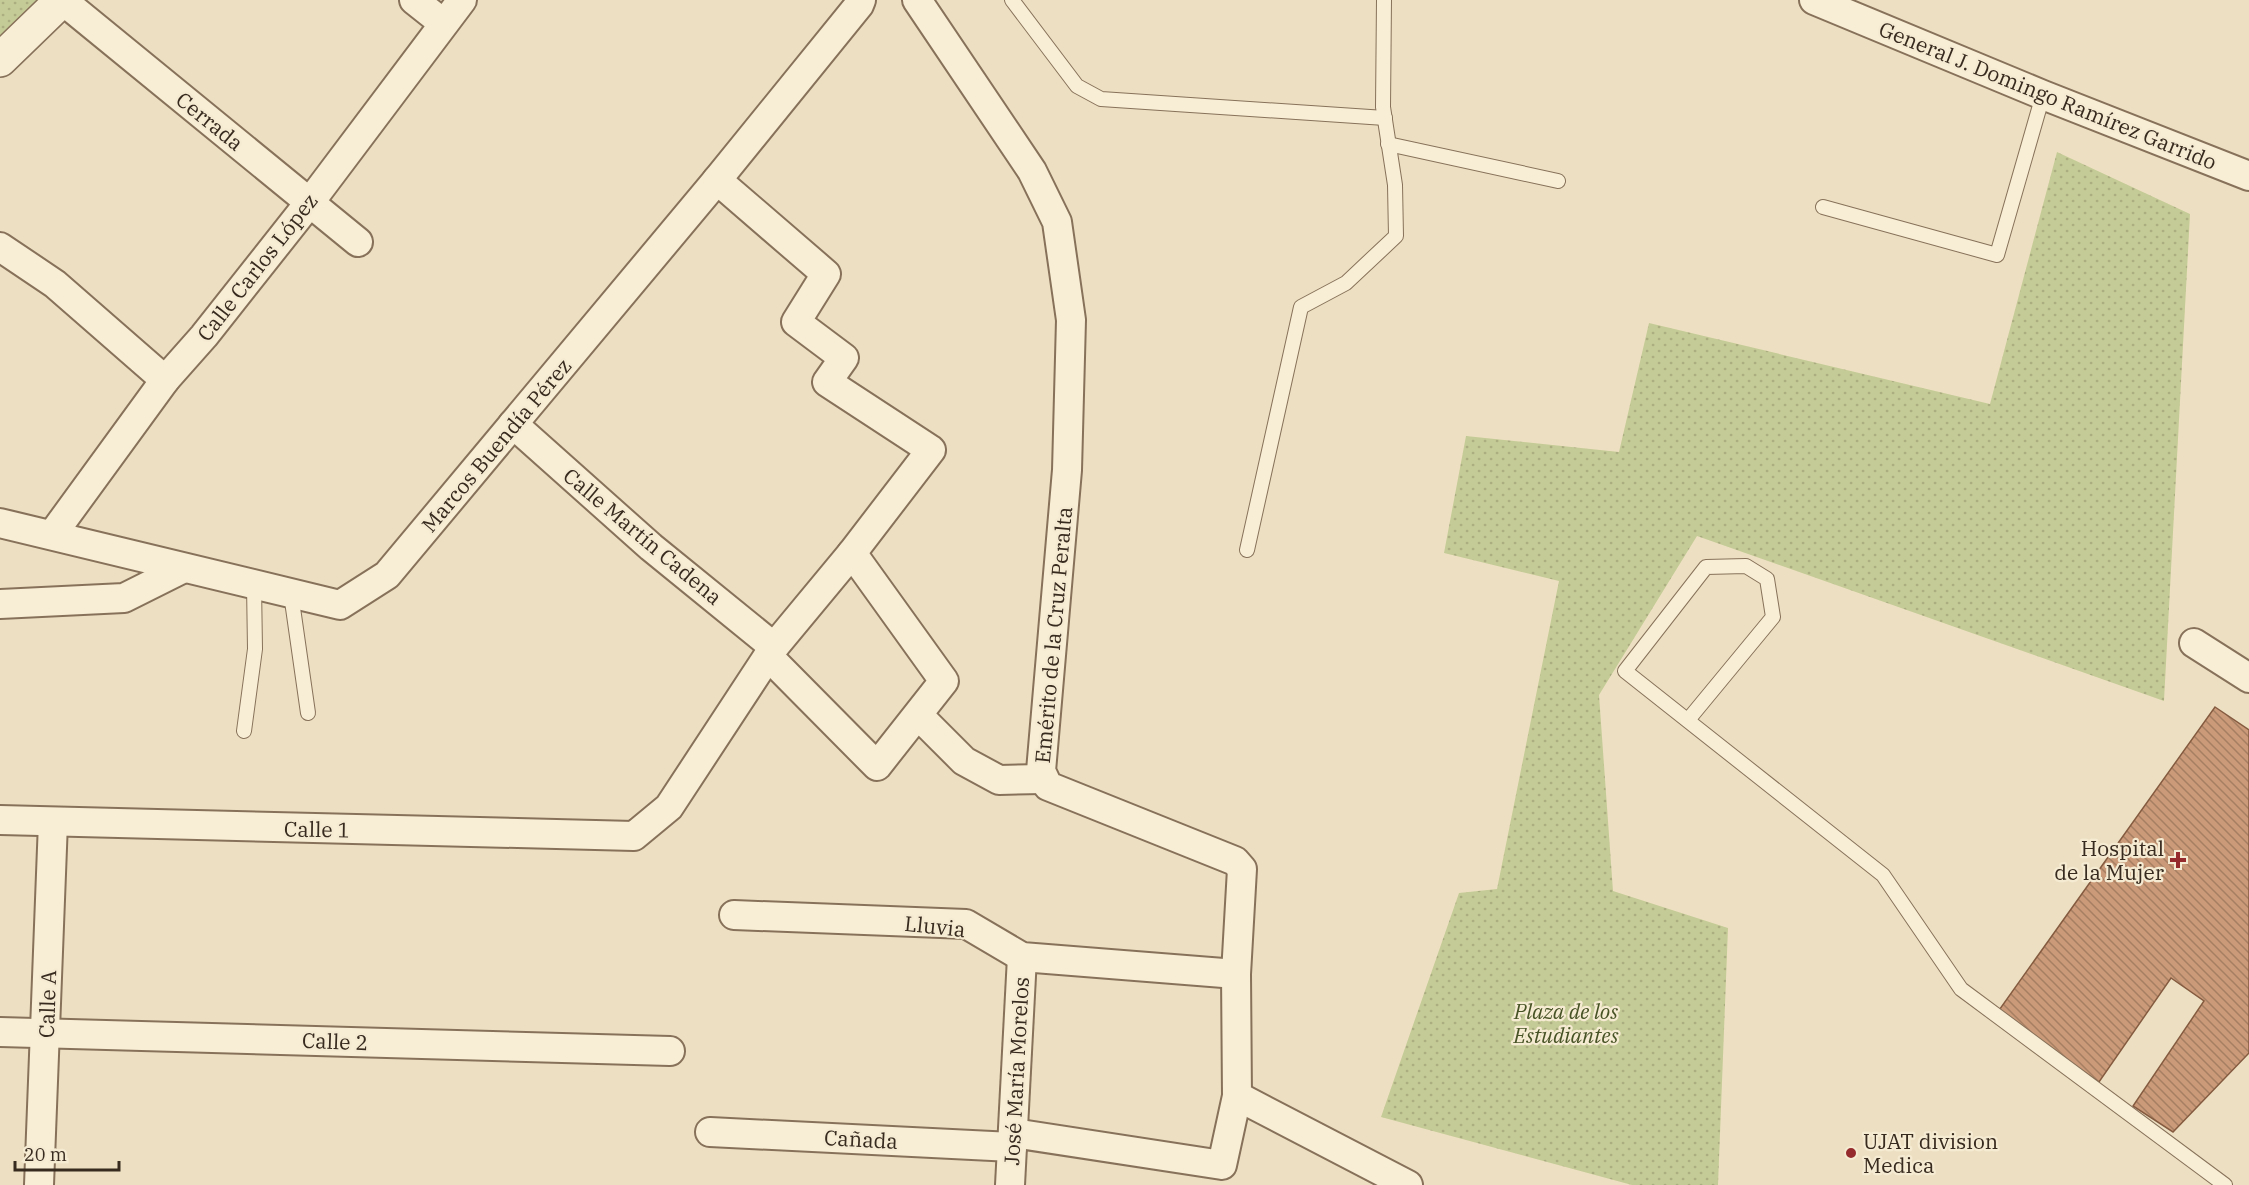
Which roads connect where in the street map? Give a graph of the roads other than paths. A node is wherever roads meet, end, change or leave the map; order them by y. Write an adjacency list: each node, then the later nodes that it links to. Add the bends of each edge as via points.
1 (62, 0): 10 (street); 17 (street, Cerrada)
2 (414, 0): 9 (street)
3 (462, 0): 9 (street, Calle Carlos López)
4 (861, 0): 15 (street, Marcos Buendía Pérez)
5 (916, 0): 38 (street, Emérito de la Cruz Peralta, via 1032,171 1057,222 1071,320 1067,470)
6 (1012, 0): 12 (lane, via 1077,86 1101,99)
7 (1384, 0): 12 (lane)
8 (1814, 0): 11 (street, General J. Domingo Ramírez Garrido)
9 (443, 23): 17 (street, Calle Carlos López)
10 (0, 60)
11 (2043, 94): 14 (street, General J. Domingo Ramírez Garrido); 18 (lane, via 1997,255)
12 (1385, 118): 13 (lane)
13 (1388, 144): 16 (lane); 25 (lane, via 1395,185 1396,236 1346,283 1301,307)
14 (2249, 176)
15 (717, 180): 22 (street, Marcos Buendía Pérez); 26 (street, via 826,274 795,322 844,358 827,382 931,450)
16 (1558, 181)
17 (310, 202): 19 (street, Cerrada); 21 (street, Calle Carlos López)
18 (1823, 207)
19 (358, 242)
20 (0, 247): 21 (street, via 55,284)
21 (165, 380): 24 (street, Calle Carlos López)
22 (513, 424): 29 (street, Marcos Buendía Pérez, via 387,575 340,605); 32 (street, Calle Martín Cadena)
23 (0, 523): 24 (street, Marcos Buendía Pérez)
24 (52, 535): 27 (street, Marcos Buendía Pérez)
25 (1247, 550)
26 (852, 553): 32 (street); 35 (street, via 944,681)
27 (184, 568): 28 (street, Marcos Buendía Pérez); 30 (street, via 124,598)
28 (254, 585): 29 (street, Marcos Buendía Pérez); 37 (lane, via 255,649)
29 (291, 594): 34 (lane)
30 (0, 604)
31 (2194, 643): 33 (street)
32 (772, 652): 35 (street, Calle Martín Cadena, via 877,766); 40 (street, Calle 1, via 669,807 634,836)
33 (2249, 678)
34 (308, 712)
35 (919, 716): 38 (street, via 964,761 999,780)
36 (1688, 720): 36 (lane, via 1625,670 1706,567 1746,566 1767,579 1773,617); 54 (lane, via 1883,874 1961,989)
37 (244, 731)
38 (1043, 778): 43 (street, Emérito de la Cruz Peralta, via 1048,786 1235,861 1242,869)
39 (0, 820): 40 (street, Calle 1)
40 (53, 822): 45 (street, Calle A)
41 (734, 915): 42 (street, Lluvia, via 966,924)
42 (1022, 957): 43 (street, Lluvia); 49 (street, José María Morelos)
43 (1236, 974): 47 (street, Emérito de la Cruz Peralta)
44 (0, 1032): 45 (street, Calle 2)
45 (46, 1032): 46 (street, Calle 2); 51 (street, Calle A)
46 (670, 1051)
47 (1237, 1096): 50 (street, Emérito de la Cruz Peralta); 53 (street)
48 (710, 1132): 49 (street, Cañada)
49 (1012, 1140): 50 (street, Cañada); 52 (street, José María Morelos)
50 (1222, 1165)
51 (39, 1185)
52 (1010, 1185)
53 (1408, 1185)
54 (2225, 1185)

